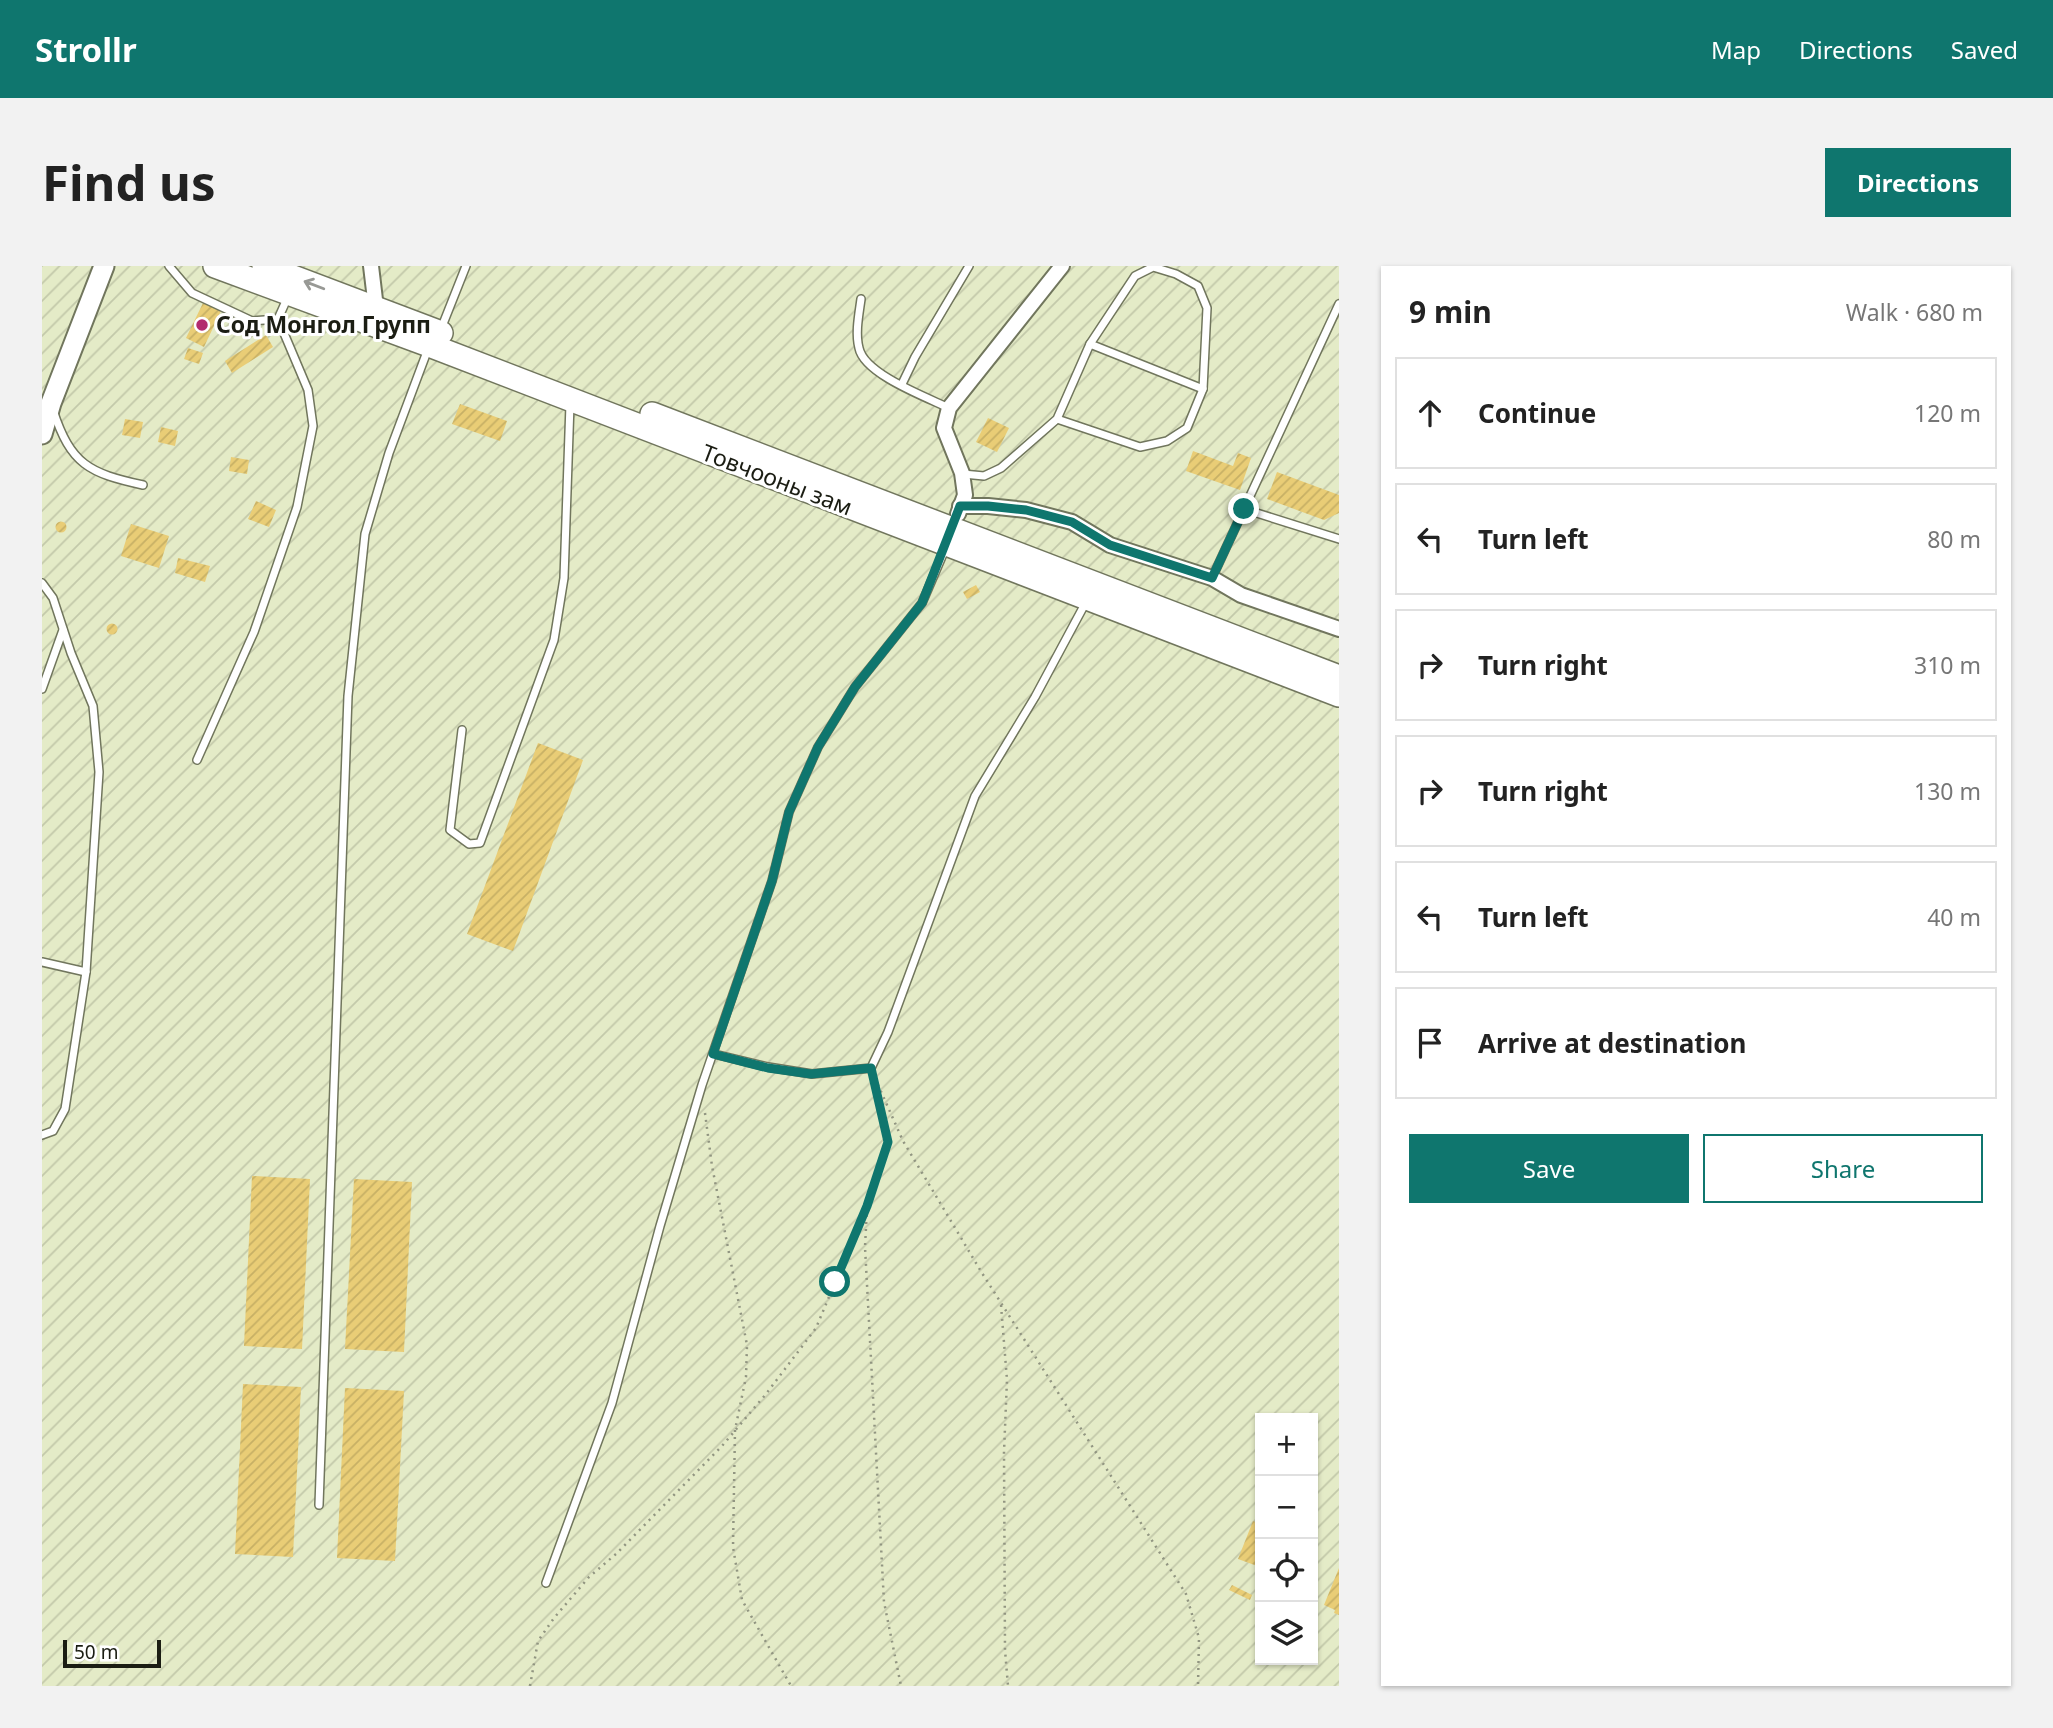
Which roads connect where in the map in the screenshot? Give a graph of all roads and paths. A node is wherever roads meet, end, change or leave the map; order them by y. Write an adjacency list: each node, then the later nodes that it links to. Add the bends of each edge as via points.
1 (104, 266): 19 (main road)
2 (169, 266): 13 (lane, via 192,293 252,321)
3 (215, 266): 9 (highway, Товчооны зам)
4 (264, 266): 12 (highway, Товчооны зам, one-way to 4)
5 (371, 266): 12 (street)
6 (466, 266): 14 (lane)
7 (969, 266): 16 (lane)
8 (1062, 266): 20 (street)
9 (296, 296): 13 (lane, via 286,301); 14 (highway, Товчооны зам)
10 (862, 299): 16 (lane, via 859,351 871,368)
11 (1339, 304): 26 (lane)
12 (376, 308): 14 (highway, Товчооны зам)
13 (278, 319): 38 (lane, via 308,390 313,426 297,507 254,632)
14 (434, 339): 18 (highway, Товчооны зам); 27 (highway, Товчооны зам); 48 (lane, via 388,453 365,534 348,695)
15 (1090, 344): 17 (lane); 17 (lane, via 1135,276 1153,267 1176,274 1198,286 1208,308); 21 (lane)
16 (902, 384): 20 (lane)
17 (1203, 389): 21 (lane, via 1186,428 1167,441 1140,447)
18 (570, 400): 27 (highway, Товчооны зам); 37 (lane, via 564,578 554,640 480,843 469,844 450,830)
19 (51, 403): 22 (main road); 24 (lane, via 63,439 85,466)
20 (949, 408): 23 (street, via 944,428)
21 (1057, 419): 23 (lane, via 1001,468 984,476)
22 (42, 434)
23 (962, 473): 25 (street, via 965,495)
24 (143, 485)
25 (960, 506): 27 (street); 29 (street, via 1026,510 1072,522 1110,545)
26 (1244, 509): 28 (lane); 29 (lane)
27 (950, 537): 31 (highway, Товчооны зам); 34 (highway, Товчооны зам); 41 (lane, via 922,603 855,687 818,747 789,812 772,881)
28 (1339, 539)
29 (1212, 578): 32 (street, via 1241,595)
30 (42, 583): 33 (lane, via 53,598)
31 (1088, 599): 36 (highway, Товчооны зам); 42 (lane, via 975,796)
32 (1339, 629)
33 (64, 630): 35 (lane); 40 (lane, via 93,706 99,772)
34 (1339, 677)
35 (42, 689)
36 (1339, 695)
37 (462, 730)
38 (197, 760)
39 (42, 962): 40 (lane)
40 (86, 972): 44 (lane, via 65,1109 53,1131)
41 (713, 1054): 42 (lane, via 811,1074); 49 (lane, via 663,1214 612,1403)
42 (871, 1068): 45 (path, via 888,1142); 46 (path, via 902,1140)
43 (705, 1113): 47 (path, via 747,1345)
44 (42, 1135)
45 (867, 1206): 47 (path, via 816,1328); 52 (path, via 865,1247 884,1602)
46 (1001, 1304): 53 (path, via 1007,1380); 54 (path, via 1186,1594 1199,1638)
47 (735, 1430): 50 (path, via 554,1618 538,1641); 51 (path, via 733,1547 742,1600)
48 (319, 1505)
49 (546, 1583)
50 (530, 1686)
51 (791, 1686)
52 (901, 1686)
53 (1008, 1686)
54 (1198, 1686)

